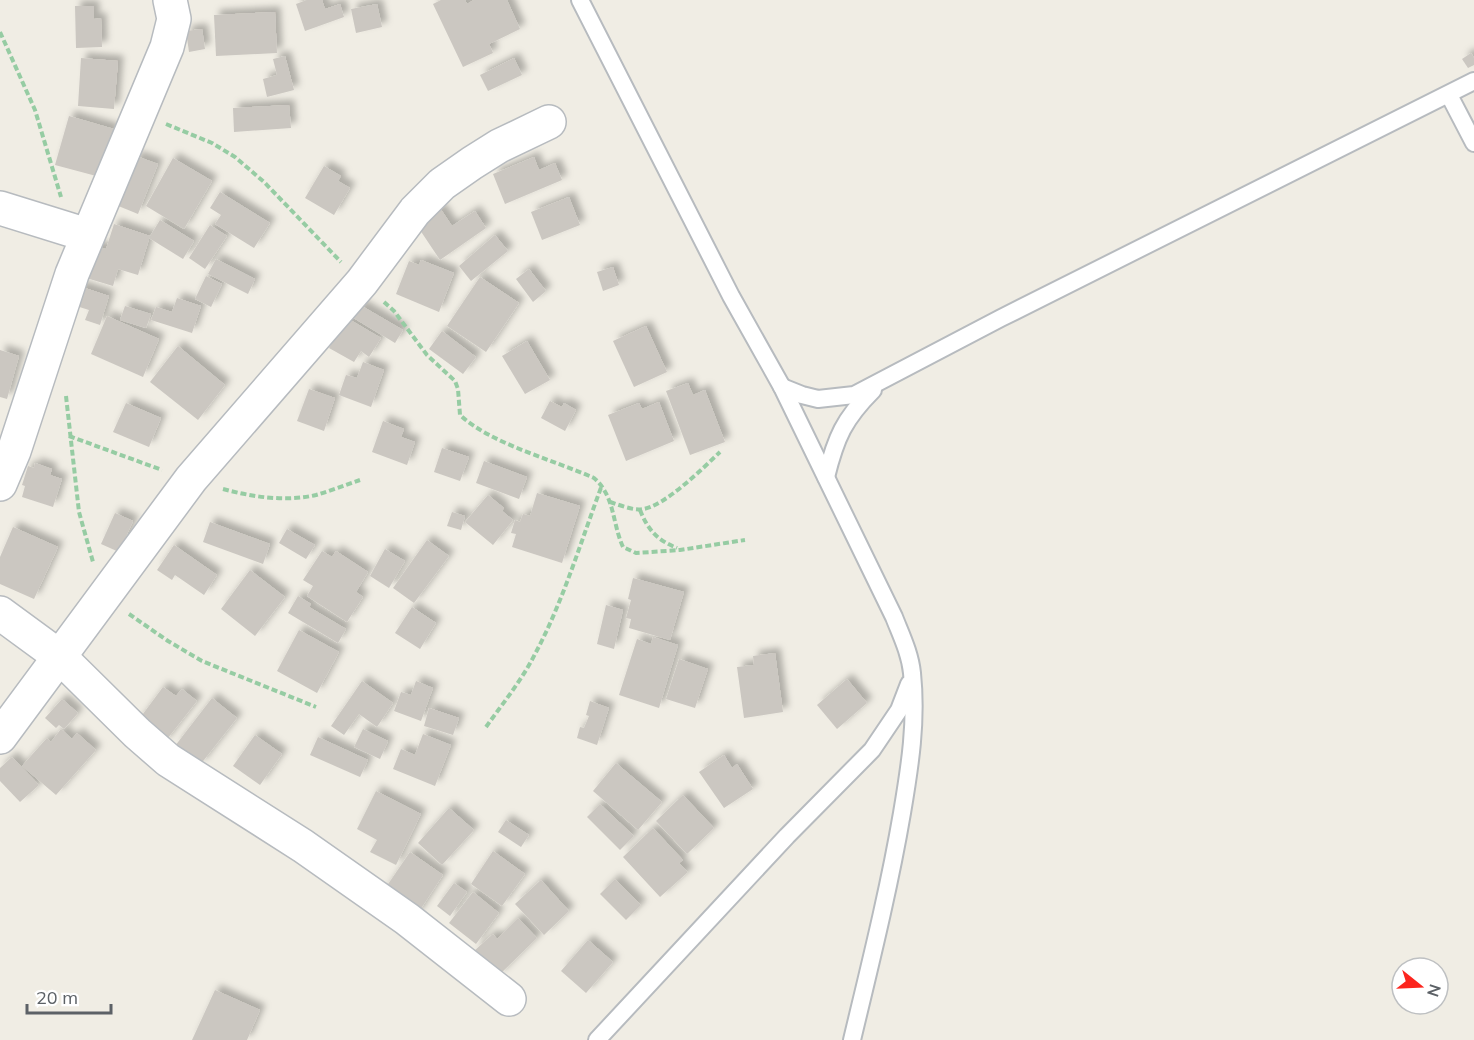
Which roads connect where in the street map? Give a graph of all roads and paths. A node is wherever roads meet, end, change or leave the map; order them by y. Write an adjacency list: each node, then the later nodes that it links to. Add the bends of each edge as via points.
1 (170, 0): 6 (street, via 174,19 167,47)
2 (580, 0): 13 (lane, via 731,296)
3 (0, 32): 10 (path, via 35,110)
4 (1474, 81): 5 (lane)
5 (1449, 94): 8 (lane); 12 (lane)
6 (140, 113): 10 (street); 11 (path, via 212,143 235,157)
7 (549, 122): 11 (street, via 499,146 442,184 415,211)
8 (1474, 144)
9 (0, 208): 10 (street)
10 (79, 233): 17 (street, via 72,274)
11 (362, 282): 18 (path, via 394,311 427,356 455,381 460,415 469,423); 23 (street, via 191,479)
12 (880, 382): 13 (lane, via 854,394 825,399); 16 (lane, via 846,421 833,446)
13 (782, 387): 16 (lane)
14 (65, 388): 23 (path, via 79,512 90,555)
15 (720, 452): 20 (path, via 674,491)
16 (826, 477): 26 (lane, via 894,616)
17 (0, 484)
18 (602, 485): 19 (path); 28 (path, via 536,653)
19 (610, 502): 20 (path); 22 (path, via 623,547 636,553)
20 (640, 510): 22 (path, via 656,538)
21 (745, 540): 22 (path)
22 (680, 550)
23 (106, 593): 25 (street); 27 (path, via 128,614 202,661)
24 (0, 613): 25 (street)
25 (60, 657): 29 (street); 30 (street, via 168,760 303,846 407,919)
26 (912, 671): 31 (lane, via 899,710 872,750); 32 (lane, via 915,724 897,843)
27 (316, 708)
28 (486, 727)
29 (0, 737)
30 (509, 999)
31 (597, 1040)
32 (852, 1040)

